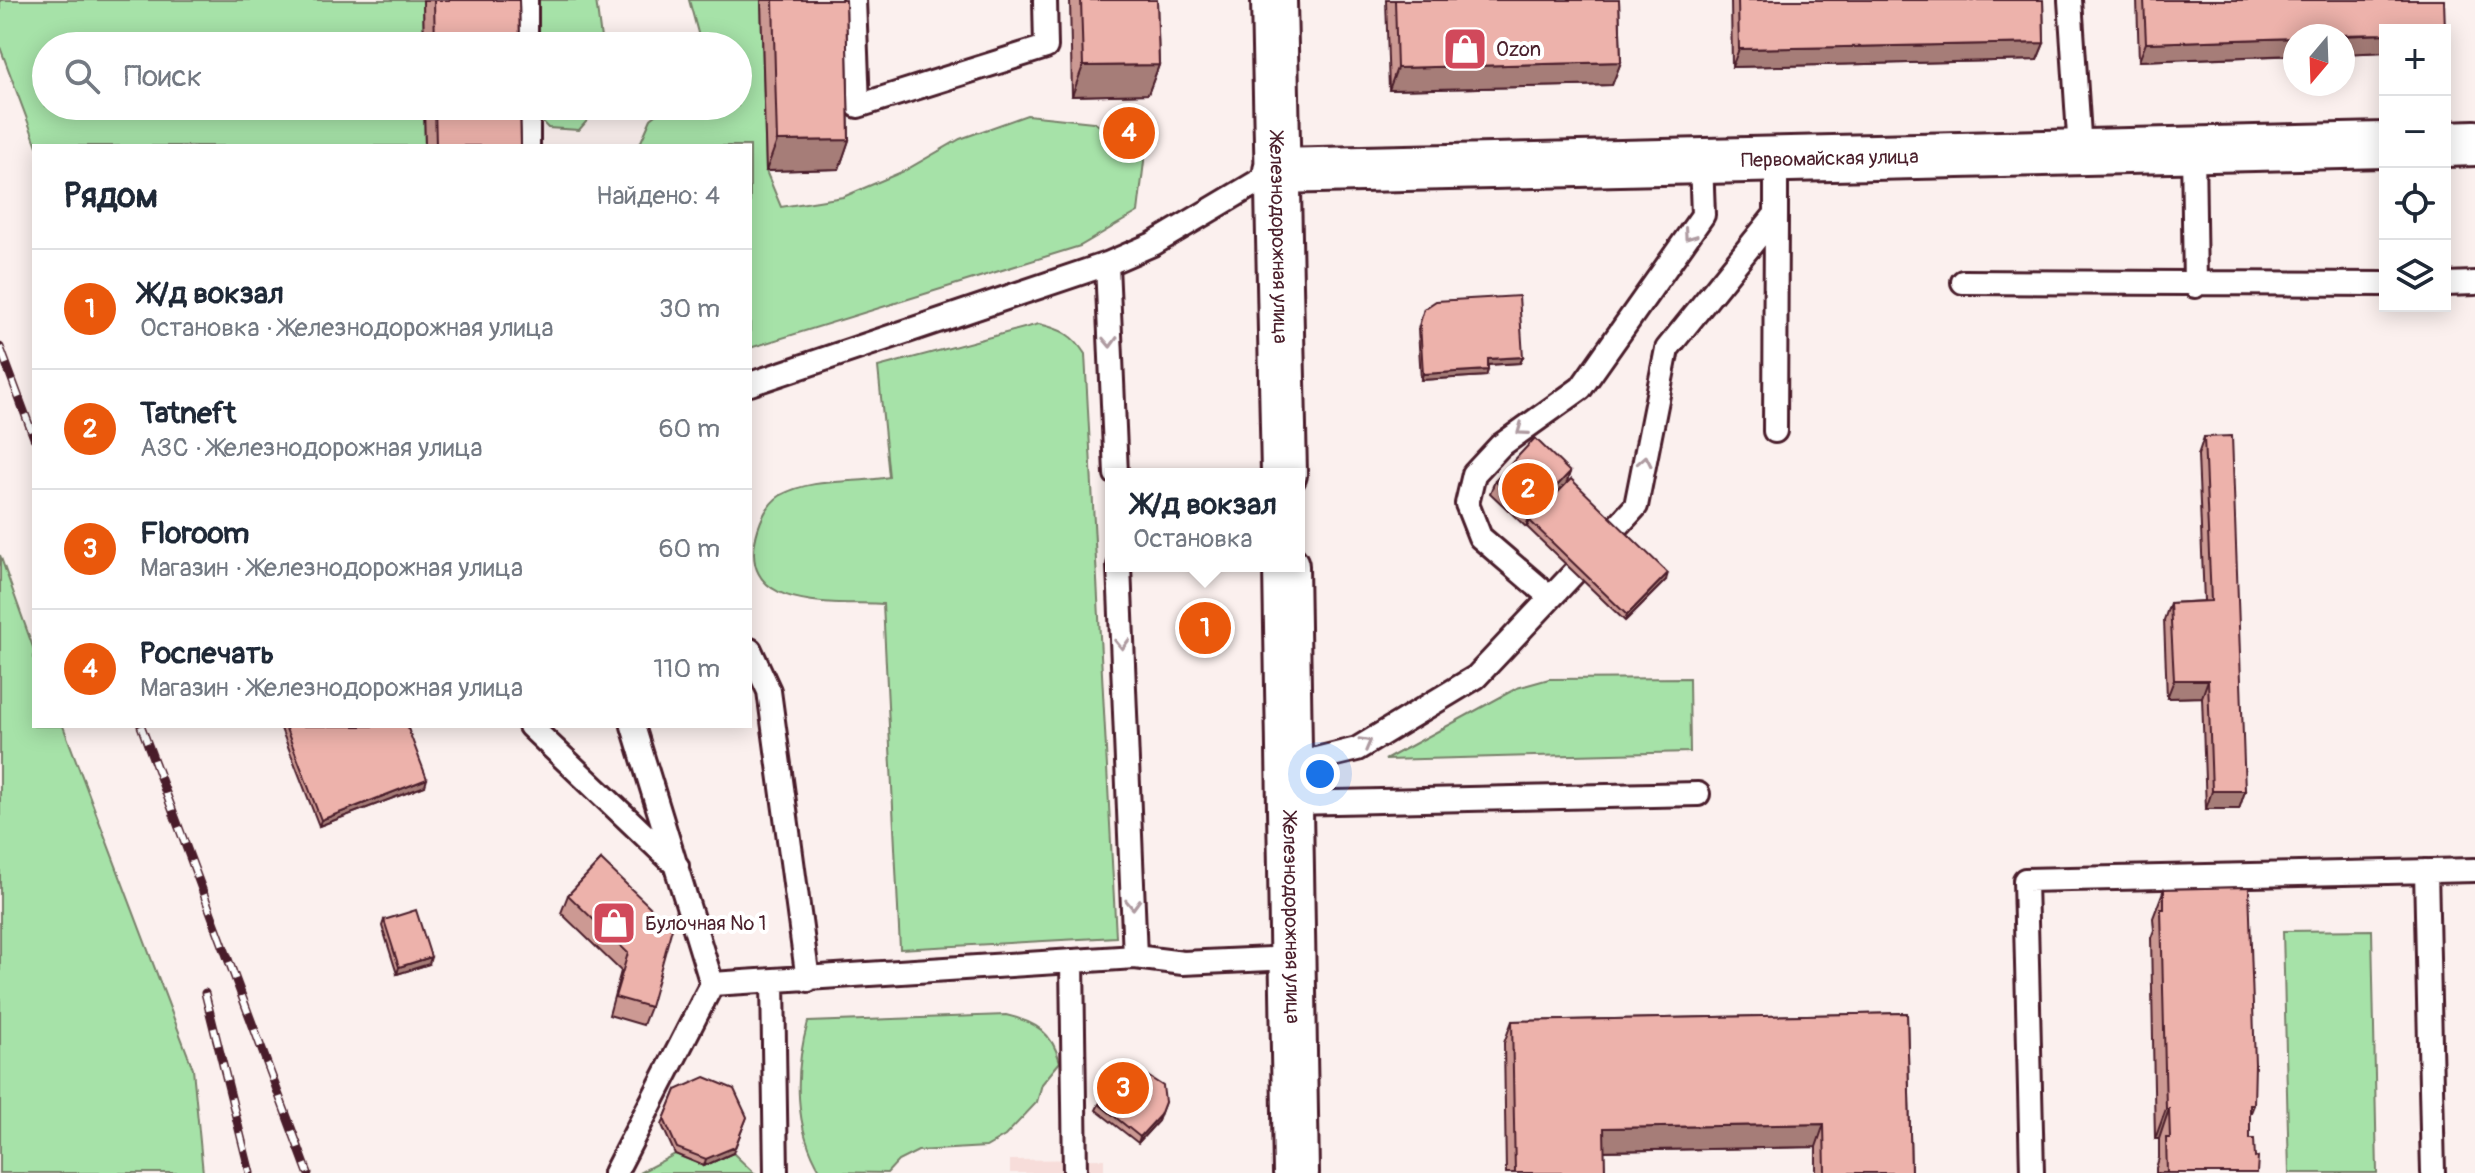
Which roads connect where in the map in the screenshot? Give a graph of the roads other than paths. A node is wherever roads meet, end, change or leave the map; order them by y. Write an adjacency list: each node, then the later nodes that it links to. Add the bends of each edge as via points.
1 (526, 0): 6 (lane)
2 (854, 0): 3 (lane, via 858,106 1046,47)
3 (1045, 0)
4 (1274, 0): 16 (street, Железнодорожная улица)
5 (2070, 0): 13 (lane)
6 (526, 32)
7 (528, 120): 9 (lane)
8 (2475, 143): 10 (street)
9 (528, 144)
10 (2451, 144)
11 (2379, 145): 12 (street, Первомайская улица)
12 (2193, 149): 13 (street, Первомайская улица); 23 (lane)
13 (2080, 151): 14 (street, Первомайская улица)
14 (1776, 159): 15 (street, Первомайская улица); 17 (lane)
15 (1701, 161): 16 (street, Первомайская улица); 32 (lane, one-way to 32, via 1703,215 1581,388 1500,446 1474,474 1467,504 1480,537)
16 (1276, 171): 18 (lane, via 1153,244); 27 (street, Железнодорожная улица)
17 (1776, 214): 25 (lane); 28 (lane, one-way to 17, via 1636,506 1667,349)
18 (1107, 264): 24 (lane); 26 (lane, one-way to 26)
19 (1963, 282): 23 (lane)
20 (2475, 283): 22 (lane)
21 (2379, 284): 23 (lane)
22 (2451, 284)
23 (2195, 286)
24 (752, 383)
25 (1775, 431)
26 (1116, 468)
27 (1284, 468)
28 (1614, 530)
29 (1119, 572): 41 (lane, one-way to 41)
30 (1286, 572): 36 (street, Железнодорожная улица)
31 (1574, 573): 32 (lane)
32 (1550, 597): 36 (lane, one-way to 32, via 1476,677)
33 (752, 654): 44 (lane, via 769,691)
34 (532, 728): 38 (lane)
35 (634, 728): 38 (lane)
36 (1292, 784): 37 (lane); 42 (street, Железнодорожная улица)
37 (1698, 794)
38 (677, 866): 46 (lane)
39 (2475, 870): 40 (lane)
40 (2426, 871): 51 (lane, via 2025,880); 52 (lane)
41 (1135, 957): 42 (lane, via 1183,963); 43 (lane)
42 (1292, 958): 50 (street, Железнодорожная улица)
43 (1072, 961): 44 (lane); 49 (lane)
44 (808, 980): 45 (lane)
45 (773, 981): 46 (lane); 48 (lane)
46 (712, 984): 47 (lane)
47 (615, 1173)
48 (776, 1173)
49 (1075, 1173)
50 (1296, 1173)
51 (2032, 1173)
52 (2433, 1173)

